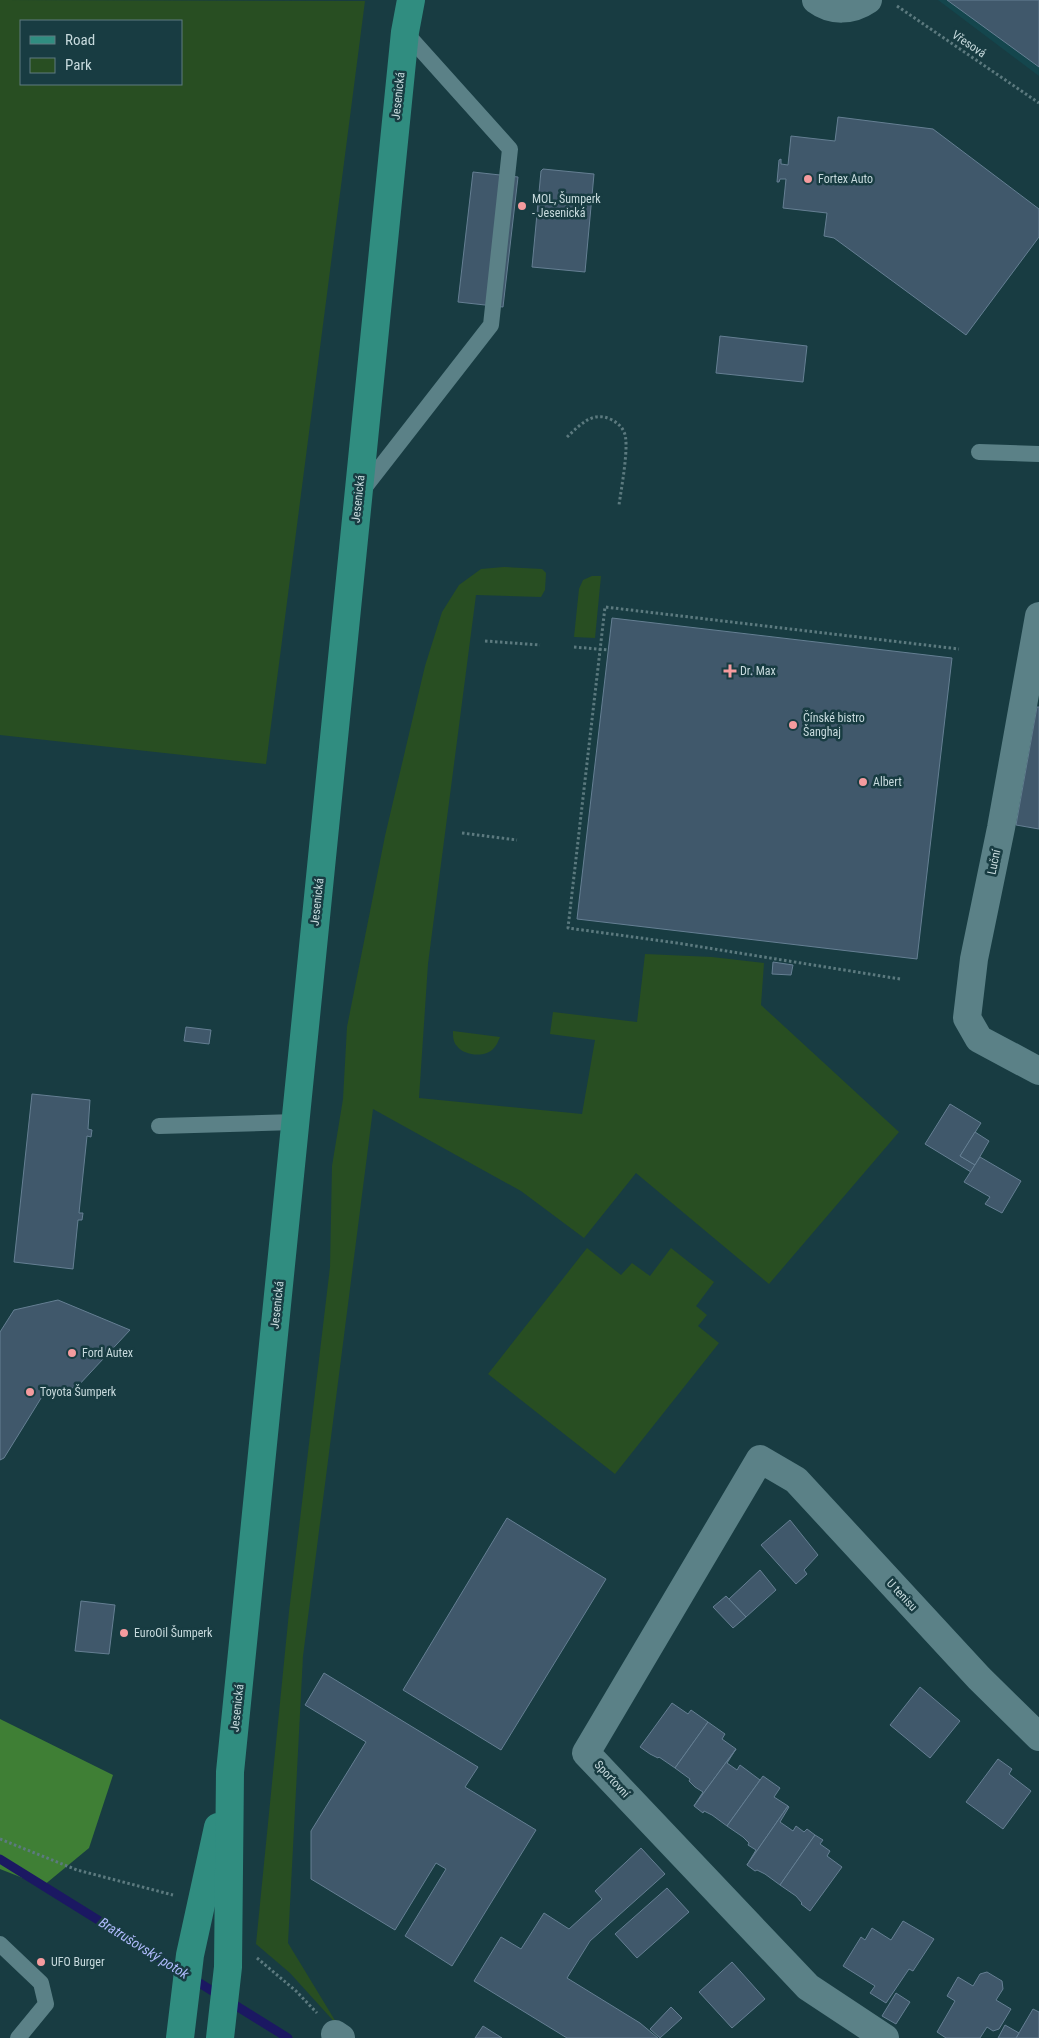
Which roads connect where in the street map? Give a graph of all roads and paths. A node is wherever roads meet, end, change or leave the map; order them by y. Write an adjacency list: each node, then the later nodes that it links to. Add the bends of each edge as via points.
1 (404, 0): 6 (main road, Jesenická)
2 (411, 0): 6 (main road, Jesenická)
3 (816, 0): 4 (street, via 839,9 856,7)
4 (868, 0)
5 (896, 5): 7 (path, Vřesová)
6 (405, 32): 11 (main road, Jesenická); 11 (lane, via 510,149 491,325)
7 (1039, 102)
8 (567, 436): 12 (path, via 589,418 604,416 618,422 625,433 626,448)
9 (980, 452): 10 (lane)
10 (1039, 454)
11 (358, 496): 24 (main road, Jesenická)
12 (619, 505)
13 (1039, 616): 23 (street, Luční, via 974,959 967,1018 979,1039)
14 (486, 641): 15 (path)
15 (540, 645)
16 (574, 647): 17 (path)
17 (599, 649): 18 (path, via 605,607); 19 (path); 22 (path, via 568,928)
18 (958, 649)
19 (609, 650)
20 (462, 833): 21 (path)
21 (517, 840)
22 (900, 979)
23 (1039, 1071)
24 (295, 1122): 25 (lane); 28 (main road, Jesenická)
25 (159, 1126)
26 (760, 1459): 27 (street, U tenisu, via 796,1480 979,1678); 37 (street, Sportovní, via 586,1752 808,1987)
27 (1039, 1736)
28 (230, 1772): 34 (main road, Jesenická, via 226,1984); 36 (main road, Jesenická, via 190,1955)
29 (0, 1839): 30 (path, via 77,1870)
30 (182, 1897)
31 (0, 1944): 35 (lane, via 41,1983 46,2004)
32 (251, 1953): 33 (path, via 296,1990)
33 (338, 2036)
34 (220, 2037)
35 (18, 2038)
36 (180, 2038)
37 (885, 2038)

